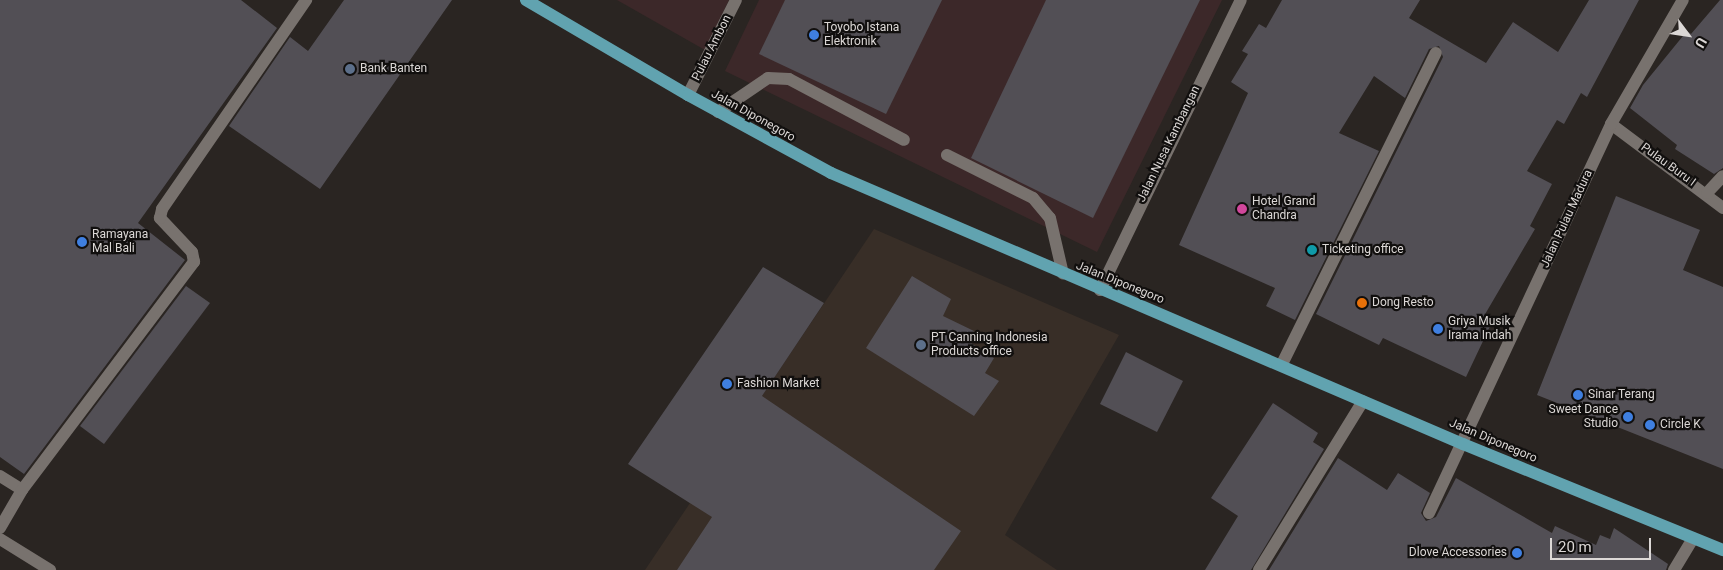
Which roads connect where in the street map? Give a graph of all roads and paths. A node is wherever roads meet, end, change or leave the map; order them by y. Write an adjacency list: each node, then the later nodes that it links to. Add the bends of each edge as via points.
1 (306, 0): 21 (street, via 162,209 160,218 192,252 194,262)
2 (526, 0): 7 (main road, Jalan Diponegoro)
3 (736, 0): 7 (street, Pulau Ambon)
4 (1241, 0): 16 (street, Jalan Nusa Kambangan)
5 (1683, 0): 9 (street, Jalan Pulau Madura)
6 (1436, 52): 17 (street)
7 (688, 96): 8 (main road, Jalan Diponegoro)
8 (718, 112): 10 (street, via 768,78 789,79); 15 (main road, Jalan Diponegoro, via 830,174)
9 (1611, 124): 13 (street, Pulau Buru I); 19 (street, Jalan Pulau Madura)
10 (904, 140)
11 (947, 155): 15 (street, via 1034,198 1050,218)
12 (1723, 176): 13 (street)
13 (1707, 193): 14 (street, Pulau Buru I)
14 (1723, 208)
15 (1063, 274): 16 (main road, Jalan Diponegoro)
16 (1100, 290): 17 (main road, Jalan Diponegoro)
17 (1282, 364): 18 (main road, Jalan Diponegoro)
18 (1363, 401): 19 (main road, Jalan Diponegoro); 28 (street)
19 (1463, 444): 22 (street, Jalan Pulau Madura); 24 (main road, Jalan Diponegoro)
20 (0, 476): 21 (street)
21 (22, 490): 23 (street)
22 (1429, 513)
23 (0, 528)
24 (1693, 538): 26 (main road, Jalan Diponegoro); 29 (street)
25 (0, 539): 27 (street)
26 (1723, 550)
27 (50, 570)
28 (1258, 570)
29 (1674, 570)

